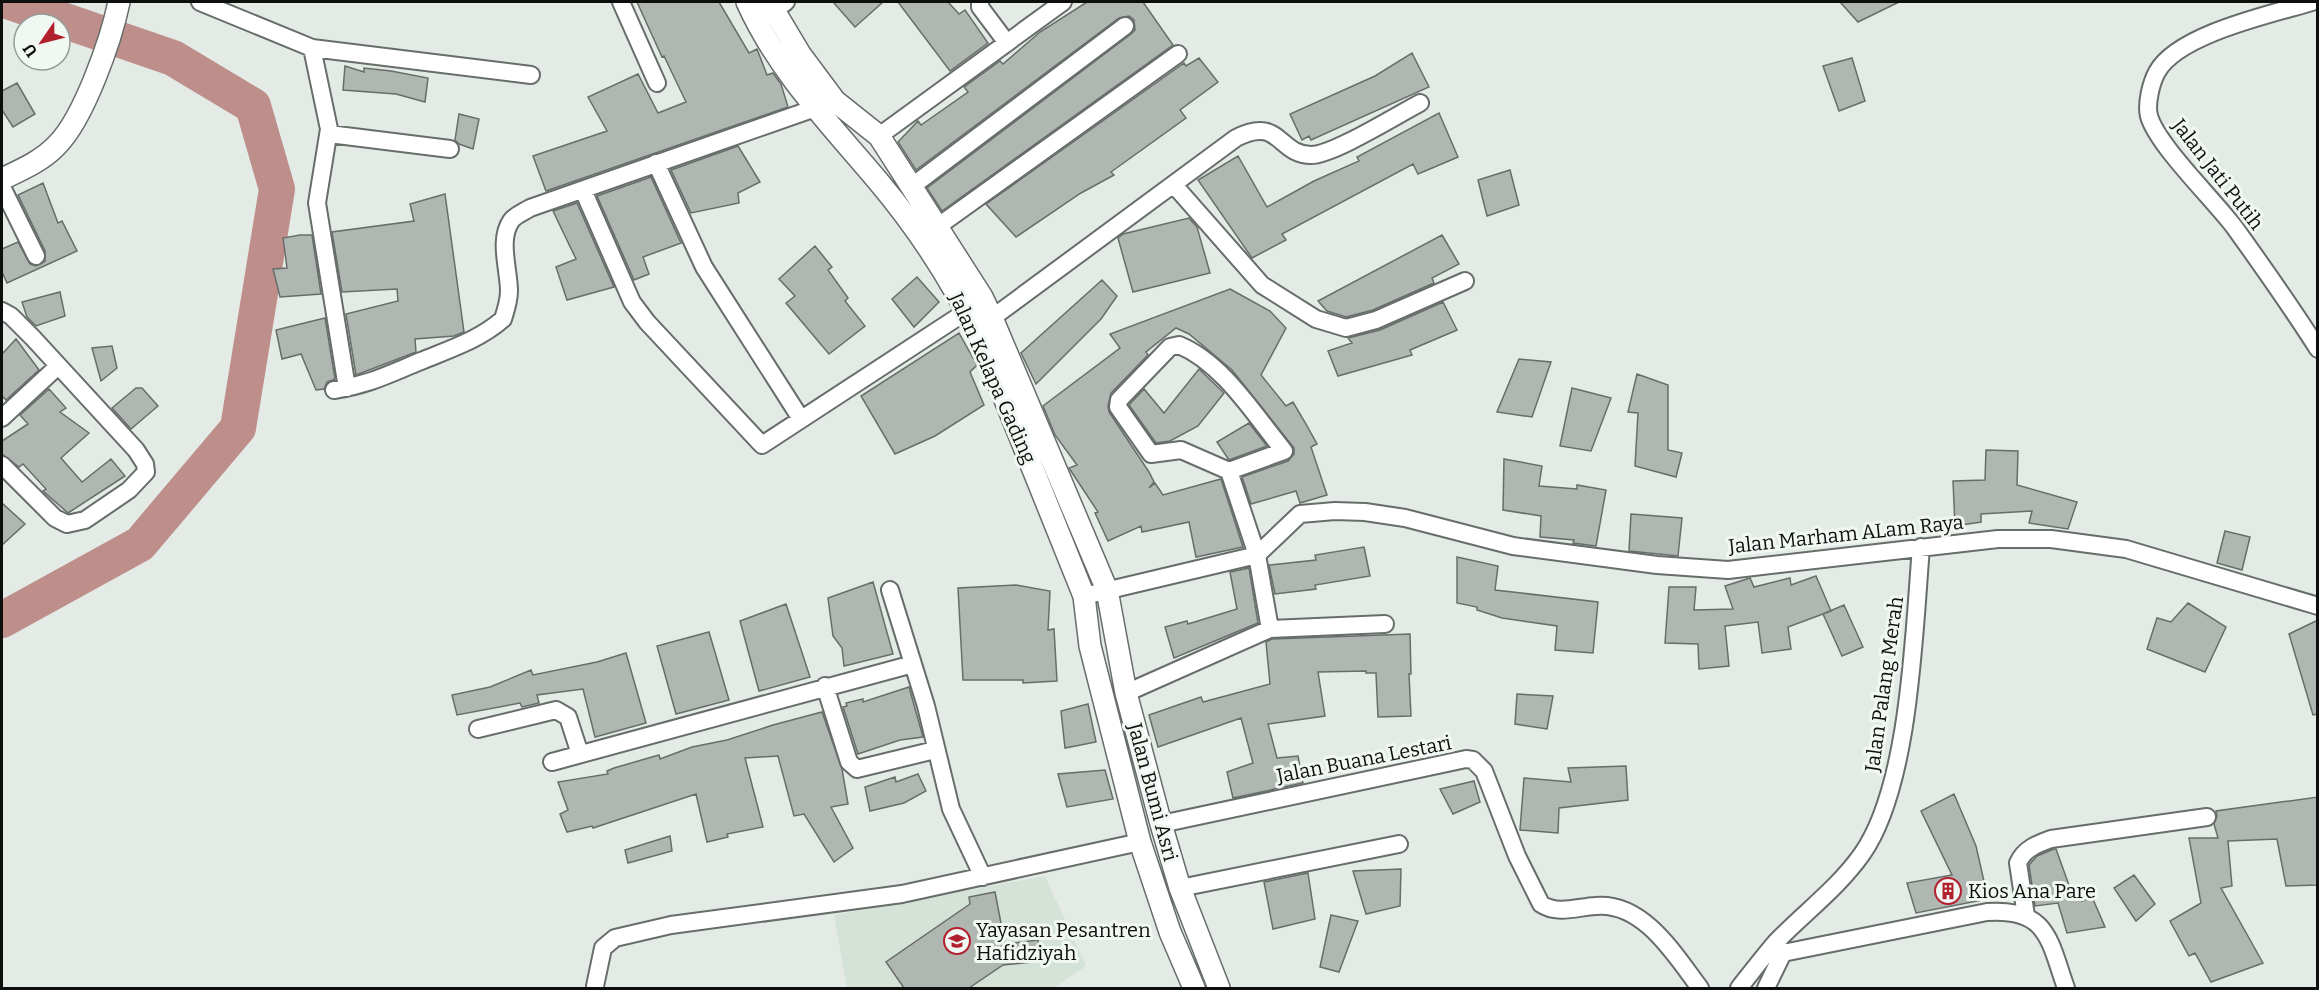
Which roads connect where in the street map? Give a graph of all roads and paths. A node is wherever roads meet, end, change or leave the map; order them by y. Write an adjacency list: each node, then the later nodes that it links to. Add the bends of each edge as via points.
1 (200, 2): 11 (street)
2 (621, 2): 14 (street)
3 (747, 2): 17 (street, Jalan Kelapa Gading, via 783,65)
4 (980, 2): 10 (street)
5 (1063, 2): 10 (street)
6 (2312, 2): 33 (street, Jalan Jati Putih, via 2232,26 2177,52 2157,72 2150,93 2149,116 2159,136 2234,228)
7 (776, 5): 15 (street, Jalan Kelapa Gading, via 800,54)
8 (117, 11): 22 (street, via 72,127 56,147)
9 (1125, 26): 25 (street)
10 (1007, 43): 19 (street)
11 (312, 48): 13 (street); 18 (street)
12 (1178, 54): 27 (street)
13 (531, 75)
14 (657, 83)
15 (835, 101): 17 (street); 19 (street, Jalan Kelapa Gading)
16 (1420, 103): 23 (street, via 1313,156 1298,152 1269,132 1252,129)
17 (814, 108): 21 (street); 31 (street, Jalan Kelapa Gading, via 879,182 936,259)
18 (329, 134): 20 (street); 26 (street, via 317,203 340,389 381,380 494,327 503,319 509,293 505,249 511,221 530,208)
19 (879, 136): 25 (street, Jalan Kelapa Gading)
20 (450, 149)
21 (656, 163): 26 (street); 36 (street, via 704,267)
22 (2, 179)
23 (1174, 185): 29 (street, via 1262,285 1316,320 1346,328 1376,320); 32 (street)
24 (2, 187): 28 (street)
25 (911, 187): 27 (street, Jalan Kelapa Gading)
26 (583, 190): 36 (street, via 632,302 762,445)
27 (937, 227): 32 (street, Jalan Kelapa Gading)
28 (36, 256)
29 (1465, 281)
30 (2, 311): 34 (street, via 26,331)
31 (967, 311): 36 (street); 43 (street, Jalan Kelapa Gading, via 1018,427)
32 (992, 318): 42 (street, Jalan Kelapa Gading)
33 (2318, 349)
34 (57, 367): 35 (street); 37 (street, via 136,450 146,472 129,490 92,515 67,524 49,513)
35 (2, 418)
36 (801, 419)
37 (2, 465)
38 (1229, 471): 38 (street, via 1284,451 1228,383 1203,360 1179,345 1170,347 1119,400 1120,412 1151,454 1181,450); 40 (street)
39 (1921, 547): 40 (street, Jalan Marham ALam Raya, via 1728,570 1513,546 1405,518 1335,511 1300,514); 44 (street, Jalan Marham ALam Raya, via 1998,539 2050,539 2126,549); 61 (street, Jalan Palang Merah, via 1908,693 1893,782 1864,852)
40 (1257, 555): 42 (street); 46 (street)
41 (890, 590): 47 (street)
42 (1107, 590): 43 (street); 49 (street, Jalan Bumi Asri)
43 (1084, 596): 56 (street, Jalan Bumi Asri, via 1090,646)
44 (2318, 606)
45 (1385, 624): 46 (street)
46 (1270, 629): 49 (street)
47 (913, 664): 48 (street); 51 (street)
48 (825, 686): 51 (street, via 849,762 857,769); 52 (street)
49 (1126, 693): 55 (street, Jalan Bumi Asri)
50 (478, 729): 52 (street, via 556,710 568,717)
51 (935, 750): 58 (street, via 951,809)
52 (580, 754): 53 (street)
53 (552, 762)
54 (2207, 817): 60 (street, via 2051,839 2033,846 2018,863)
55 (1161, 824): 59 (street, Jalan Bumi Asri); 65 (street, Jalan Buana Lestari, via 1473,760 1484,771 1517,856 1541,904 1557,910 1597,905 1623,909 1642,920 1670,948)
56 (1140, 842): 58 (street); 63 (street, Jalan Bumi Asri, via 1170,932)
57 (1399, 844): 59 (street)
58 (983, 877): 62 (street, via 902,894 671,925 615,938 603,948)
59 (1180, 888): 64 (street, Jalan Bumi Asri)
60 (2026, 916): 61 (street, via 2004,910 1987,912); 68 (street, via 2048,937)
61 (1780, 948): 66 (street, Jalan Palang Merah); 67 (street)
62 (595, 986)
63 (1194, 988)
64 (1220, 988)
65 (1700, 988)
66 (1739, 988)
67 (1766, 988)
68 (2066, 988)

